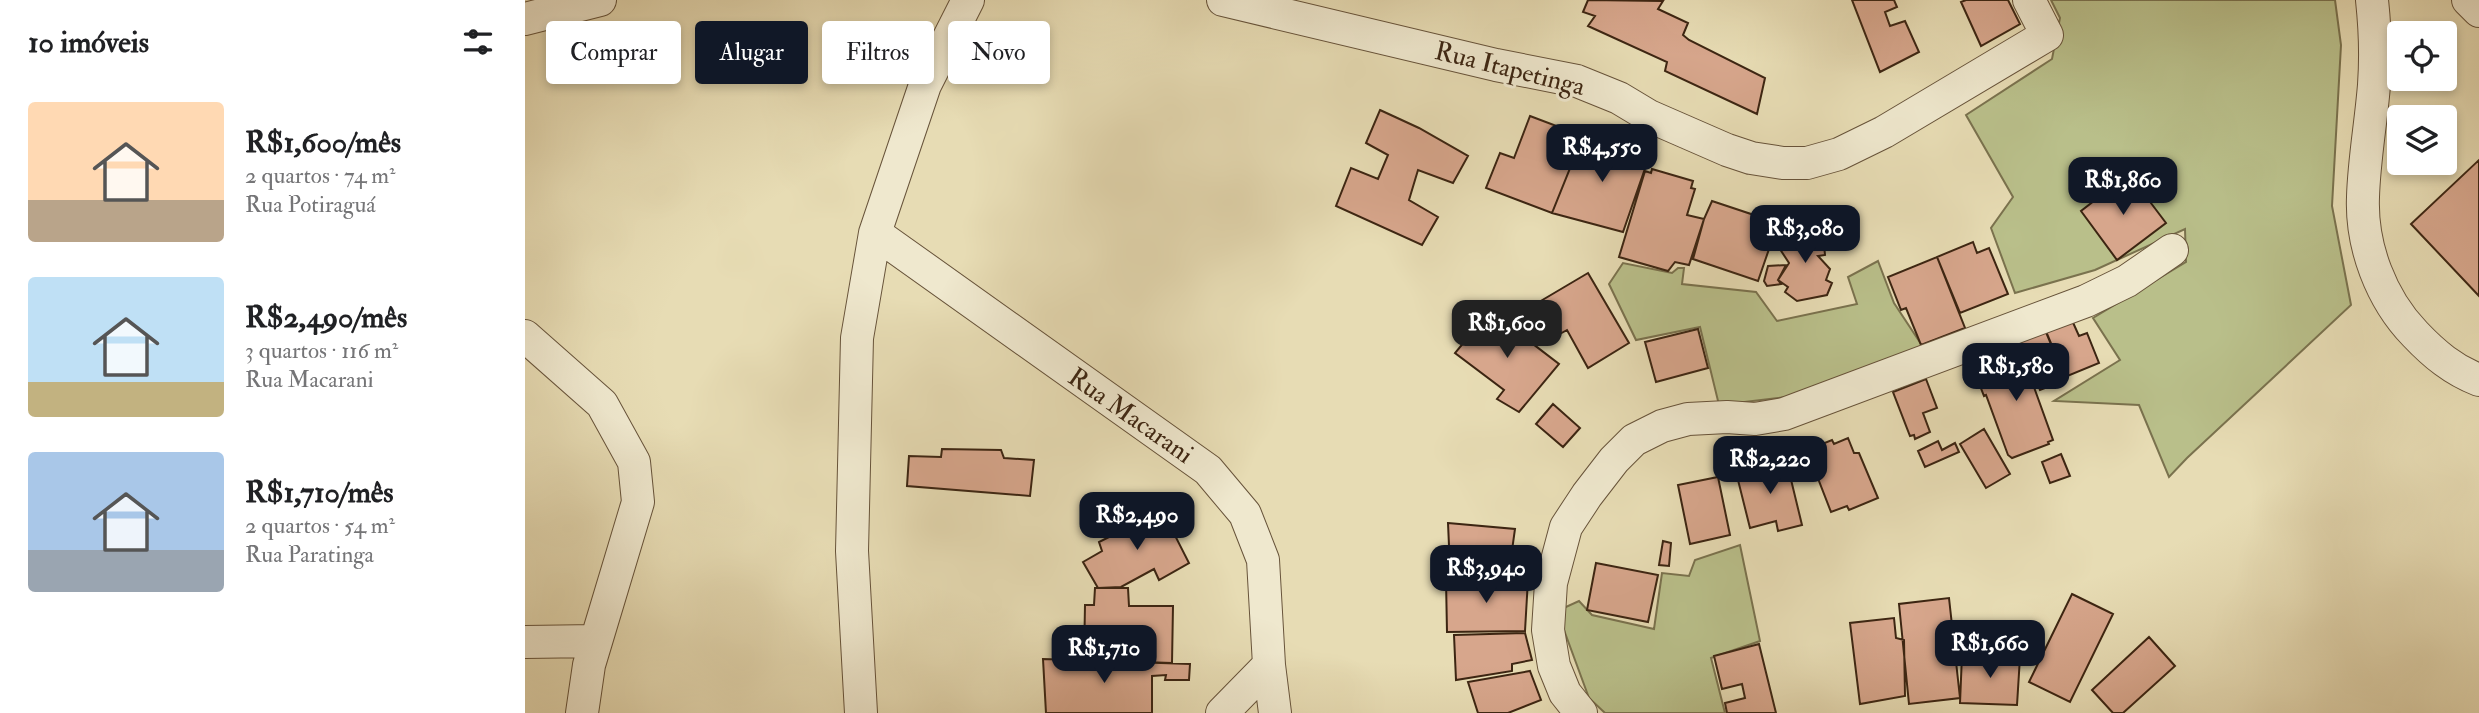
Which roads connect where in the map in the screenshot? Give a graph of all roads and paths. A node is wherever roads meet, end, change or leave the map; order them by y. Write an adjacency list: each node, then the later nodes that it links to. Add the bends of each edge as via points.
1 (600, 0): 8 (street)
2 (968, 0): 9 (street, via 925,85)
3 (1223, 0): 4 (street, Rua Itapetinga, via 1577,81 1727,150 1783,163 1807,163 1839,154 2047,35)
4 (2029, 0)
5 (2372, 0): 12 (street, via 2375,83 2363,199 2367,243 2379,281 2400,318 2459,372)
6 (2468, 0): 7 (street)
7 (2479, 11)
8 (525, 19)
9 (875, 233): 15 (street, Rua Macarani, via 1208,470 1245,514 1263,560); 17 (street, via 857,338 852,551)
10 (2172, 250): 20 (street, via 2127,281 2086,301 1784,414 1688,419 1634,440 1566,527 1551,583 1548,630 1554,666 1565,693)
11 (525, 337): 13 (street, via 602,404 634,462 638,502)
12 (2479, 380)
13 (596, 641): 14 (street); 16 (street)
14 (525, 642)
15 (1269, 665): 18 (street); 19 (street, Rua Macarani)
16 (582, 713)
17 (861, 713)
18 (1222, 713)
19 (1275, 713)
20 (1581, 713)

